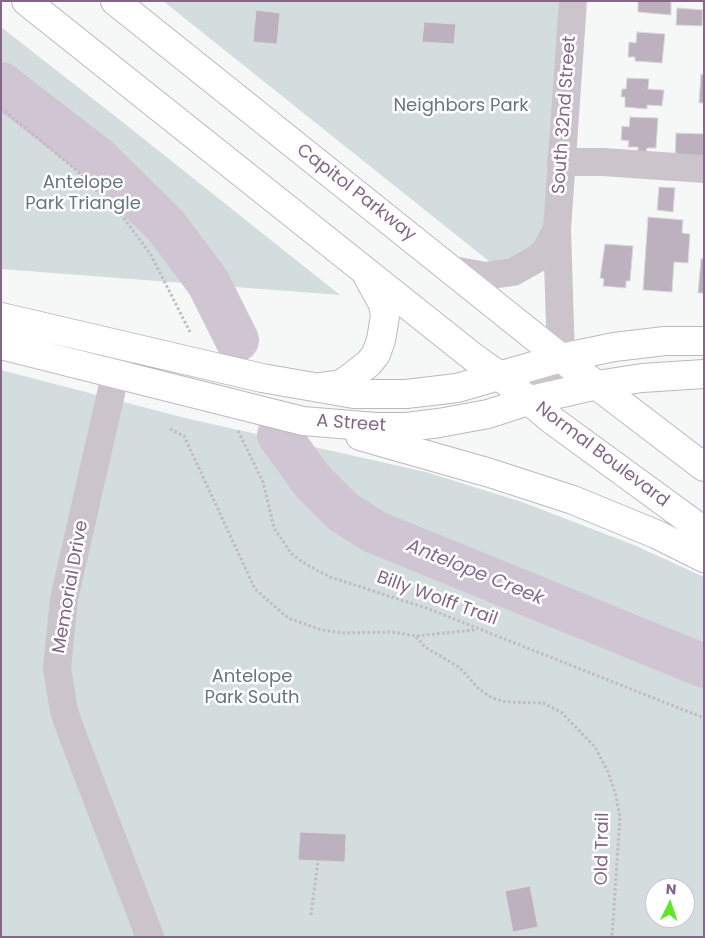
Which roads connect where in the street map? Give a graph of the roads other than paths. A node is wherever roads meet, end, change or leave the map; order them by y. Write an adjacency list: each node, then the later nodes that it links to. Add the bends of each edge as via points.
1 (26, 1): 7 (main road)
2 (115, 1): 8 (main road, Capitol Parkway)
3 (572, 1): 4 (street, South 32nd Street)
4 (561, 162): 5 (street); 6 (street, South 32nd Street)
5 (704, 169)
6 (557, 229): 8 (street, South 32nd Street, via 538,258 512,272 485,276); 13 (street, South 32nd Street)
7 (358, 264): 16 (main road); 18 (main road, via 374,283 383,304 385,316 381,340 370,363 350,378 340,384)
8 (453, 270): 13 (main road, Capitol Parkway)
9 (1, 317): 12 (main road, A Street)
10 (704, 341): 13 (main road, A Street, via 630,345)
11 (1, 345): 14 (main road, A Street)
12 (122, 345): 14 (street, Memorial Drive); 18 (main road, A Street)
13 (561, 358): 16 (main road, A Street); 17 (main road, Capitol Parkway); 19 (street)
14 (115, 374): 20 (main road, A Street); 24 (street, Memorial Drive, via 64,600 57,668 64,711)
15 (704, 374): 17 (main road, A Street)
16 (501, 377): 18 (main road, A Street, via 457,388 406,394 354,394); 19 (main road, Normal Boulevard)
17 (596, 385): 19 (main road, A Street); 21 (main road)
18 (313, 388)
19 (531, 400): 20 (main road, A Street, via 488,414 407,427); 22 (main road, Normal Boulevard, via 552,420)
20 (303, 421): 23 (main road, via 490,473 573,500)
21 (704, 467)
22 (704, 531)
23 (704, 558)
24 (150, 937)

